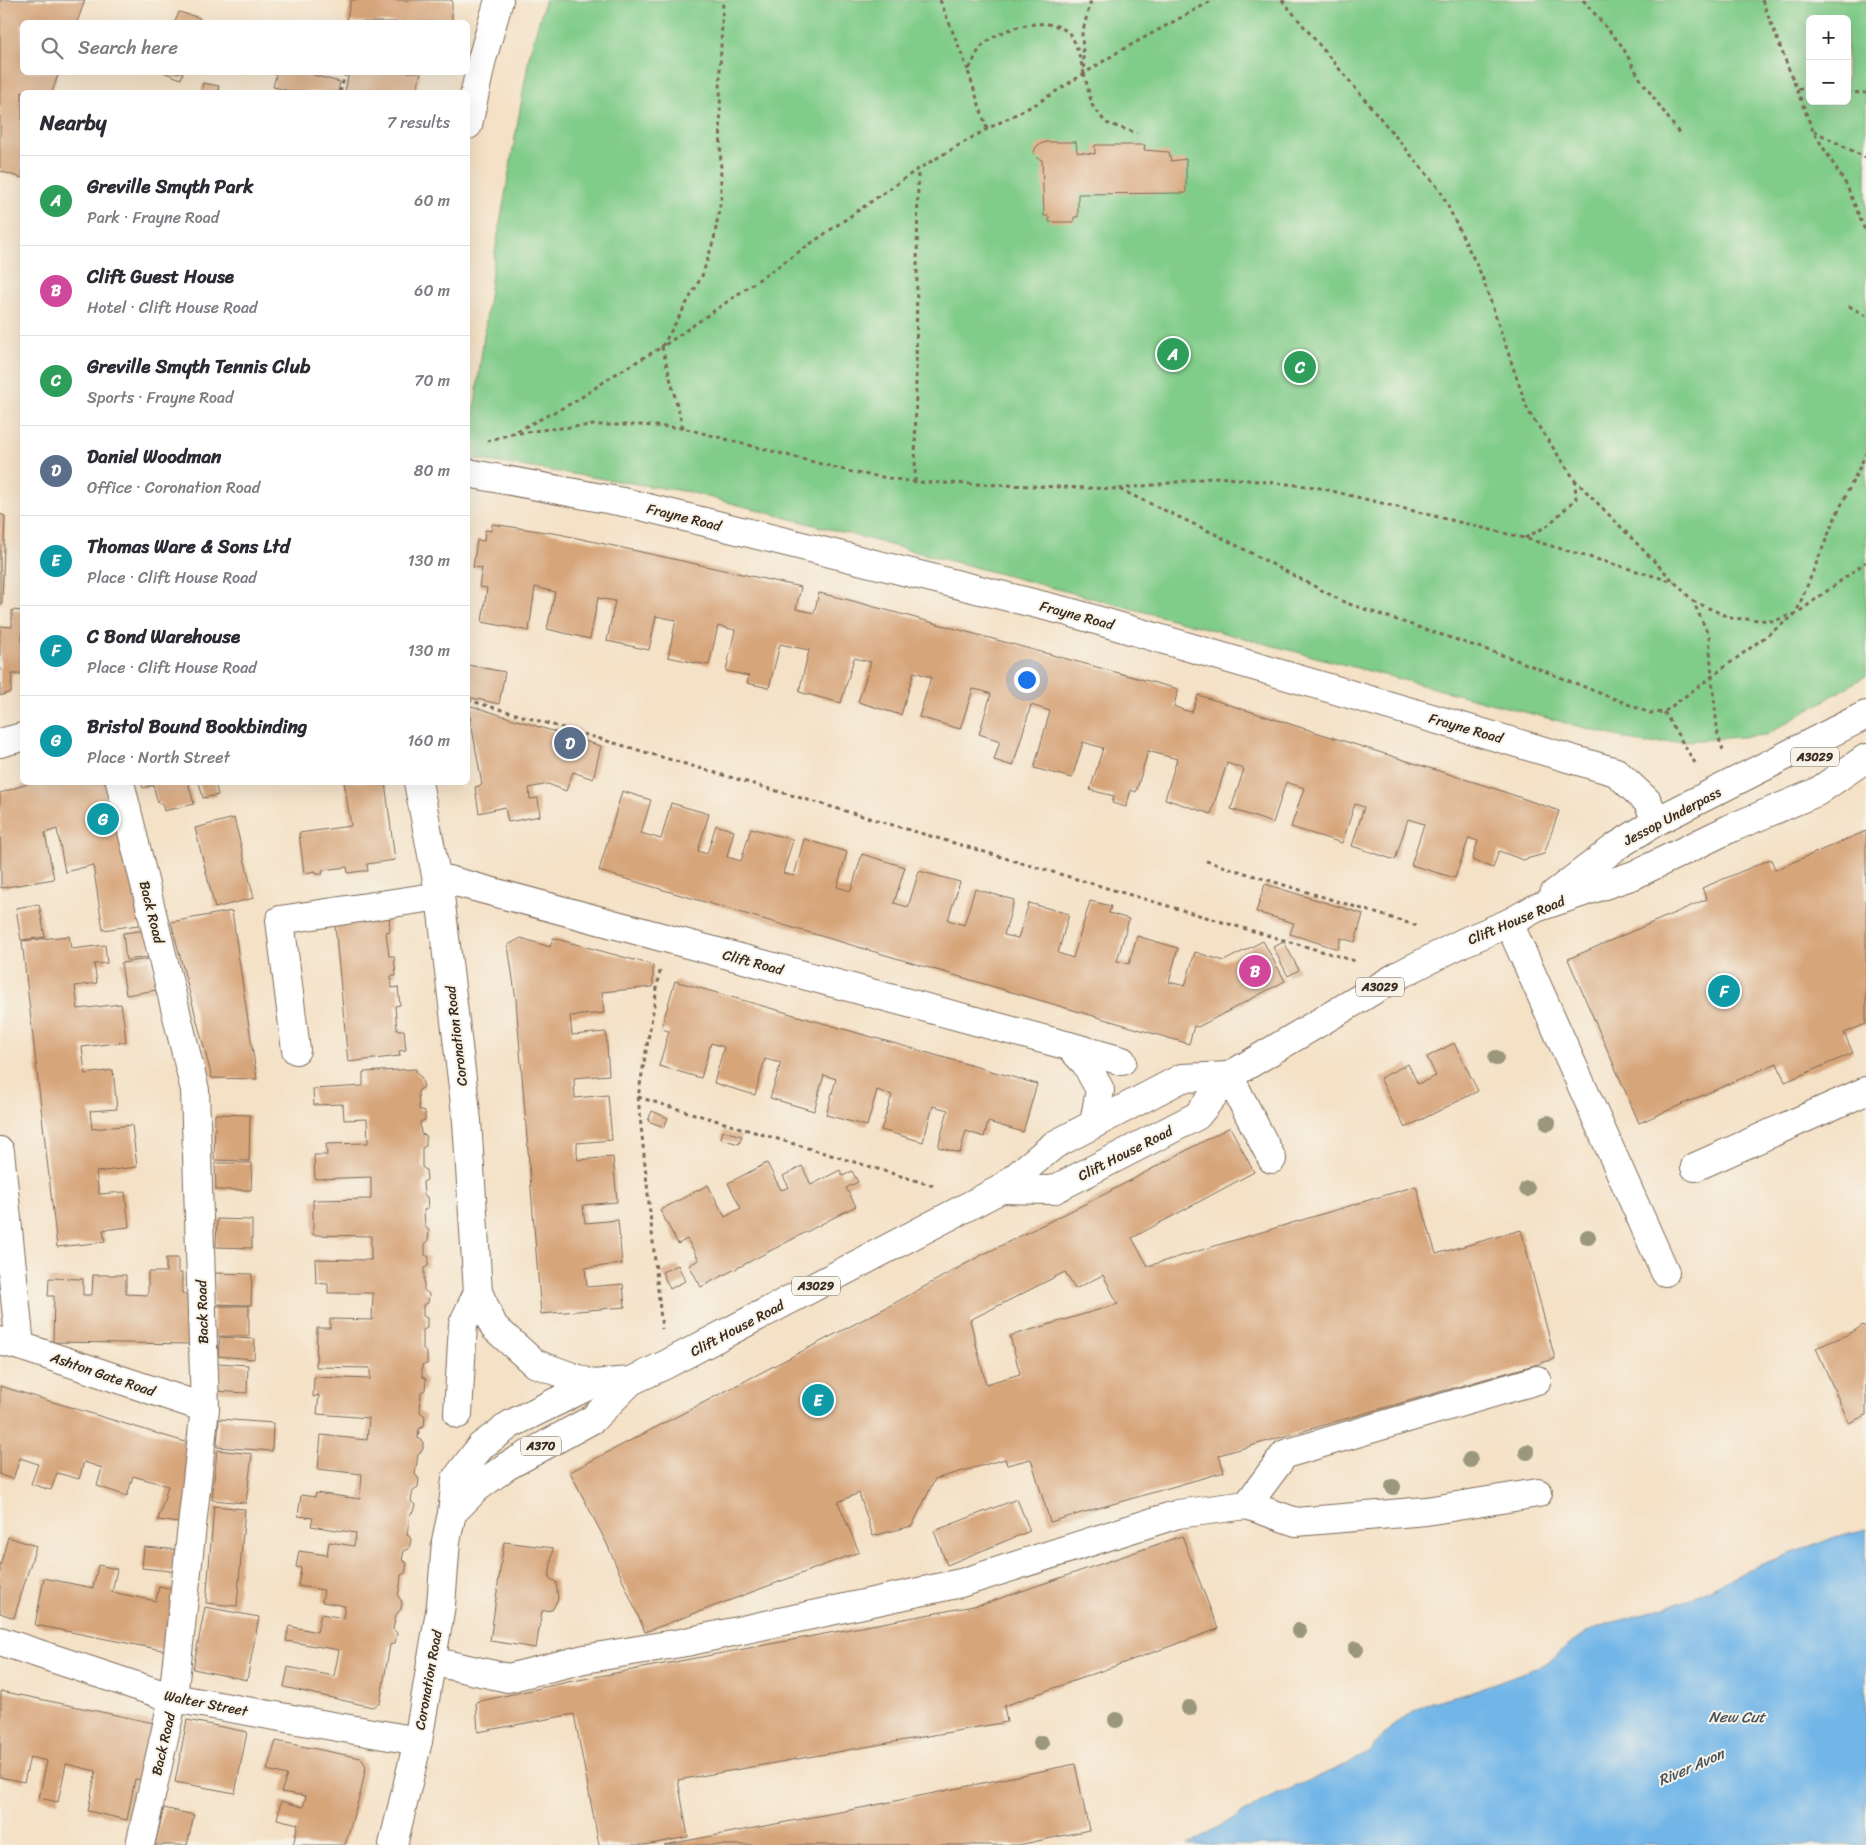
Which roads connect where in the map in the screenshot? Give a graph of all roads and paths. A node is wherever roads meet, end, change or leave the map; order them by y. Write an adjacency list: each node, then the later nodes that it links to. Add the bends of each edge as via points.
1 (499, 0): 17 (main road)
2 (723, 0): 27 (path, via 720,199 714,239 702,276)
3 (940, 0): 9 (path)
4 (1091, 0): 10 (path, via 1082,34)
5 (1213, 0): 10 (path)
6 (1282, 0): 33 (path, via 1440,190 1482,276 1528,411)
7 (1583, 0): 21 (path, via 1622,46)
8 (1762, 0): 12 (path)
9 (968, 70): 10 (path, via 984,44 1009,29 1039,23 1056,24 1072,36); 18 (path)
10 (1084, 73): 18 (path, via 1036,104); 20 (path, via 1092,105 1106,123)
11 (345, 75): 13 (path)
12 (1798, 89): 14 (path); 19 (path)
13 (341, 90)
14 (1806, 90)
15 (1851, 92): 16 (path)
16 (1866, 93)
17 (470, 116)
18 (986, 130): 23 (path)
19 (1813, 131): 22 (path); 24 (path, via 1847,186)
20 (1137, 133)
21 (1681, 136)
22 (1866, 158)
23 (918, 168): 27 (path); 34 (path)
24 (1866, 233)
25 (1849, 306): 26 (path)
26 (1866, 316)
27 (662, 348): 28 (path); 29 (path, via 576,400)
28 (683, 428): 29 (path, via 594,425); 34 (path, via 856,473)
29 (511, 434): 30 (path)
30 (485, 442)
31 (1866, 454): 40 (path, via 1835,518)
32 (470, 474): 54 (main road, Frayne Road, via 628,503 1069,612 1616,772 1647,801)
33 (1575, 480): 36 (path, via 1576,499 1547,526); 38 (path)
34 (915, 482): 35 (path)
35 (1119, 489): 36 (path, via 1218,477 1316,487); 43 (path, via 1215,534 1346,603 1514,659 1650,713)
36 (1524, 538): 38 (path)
37 (1866, 562): 40 (path)
38 (1674, 582): 39 (path)
39 (1693, 601): 40 (path, via 1731,618 1774,621); 41 (path, via 1709,636)
40 (1796, 614): 41 (path)
41 (1712, 678): 43 (path); 48 (path, via 1718,736)
42 (470, 701): 61 (path)
43 (1664, 712): 50 (path)
44 (1866, 716): 51 (main road)
45 (20, 738): 46 (main road)
46 (0, 744)
47 (1866, 745): 51 (main road, A3029)
48 (1723, 752)
49 (1866, 758): 57 (main road, Clift House Road / A3029, via 1818,792 1742,823 1634,875)
50 (1696, 765)
51 (1764, 768): 54 (main road, Jessop Underpass / A3029)
52 (121, 785): 80 (main road, Back Road, via 195,1090)
53 (419, 785): 56 (main road, Coronation Road)
54 (1657, 821): 57 (main road, Jessop Underpass / A3029, via 1617,846)
55 (1206, 861): 59 (path)
56 (438, 886): 60 (main road, Clift Road); 63 (main road, via 280,920); 74 (main road, Coronation Road, via 466,1122)
57 (1536, 908): 58 (main road, Clift House Road / A3029)
58 (1509, 923): 61 (main road, Clift House Road / A3029); 73 (main road)
59 (1420, 926)
60 (666, 938): 62 (main road, Clift Road); 67 (path)
61 (1401, 974): 65 (main road, Clift House Road / A3029)
62 (1069, 1046): 64 (main road, Clift Road); 68 (main road, via 1086,1064 1100,1090)
63 (296, 1050)
64 (1122, 1061)
65 (1229, 1076): 68 (main road, Clift House Road / A3029, via 1182,1078); 70 (main road); 72 (main road, Clift House Road / A3029, via 1197,1116 1053,1190)
66 (1866, 1091): 71 (main road)
67 (638, 1097): 72 (path); 76 (path)
68 (1094, 1123): 72 (main road, Clift House Road / A3029, via 1054,1145)
69 (0, 1151): 75 (main road)
70 (1272, 1159)
71 (1695, 1167)
72 (991, 1194): 76 (main road, Clift House Road / A3029)
73 (1665, 1272)
74 (478, 1292): 79 (main road, Coronation Road, via 494,1327 534,1363); 81 (main road, Coronation Road, via 463,1324)
75 (10, 1344): 80 (main road, Ashton Gate Road)
76 (665, 1365): 78 (main road, Clift House Road / A3029)
77 (1537, 1380): 83 (main road, via 1285,1454)
78 (631, 1381): 79 (main road, Coronation Road / A370); 84 (main road, A370, via 593,1419 507,1466 476,1488)
79 (592, 1384): 84 (main road, Coronation Road / A370, via 511,1424 481,1446 456,1479)
80 (205, 1408): 87 (main road, Back Road)
81 (458, 1414)
82 (1538, 1493): 83 (main road, via 1426,1512 1296,1522)
83 (1247, 1505): 86 (main road, via 1178,1514 961,1583 508,1678)
84 (452, 1514): 86 (main road, Coronation Road / A370)
85 (0, 1641): 87 (main road, Walter Street)
86 (431, 1661): 88 (main road, Coronation Road / A370)
87 (173, 1698): 88 (main road, Walter Street); 89 (main road, Back Road)
88 (418, 1741): 90 (main road, Coronation Road / A370)
89 (140, 1845)
90 (393, 1845)

